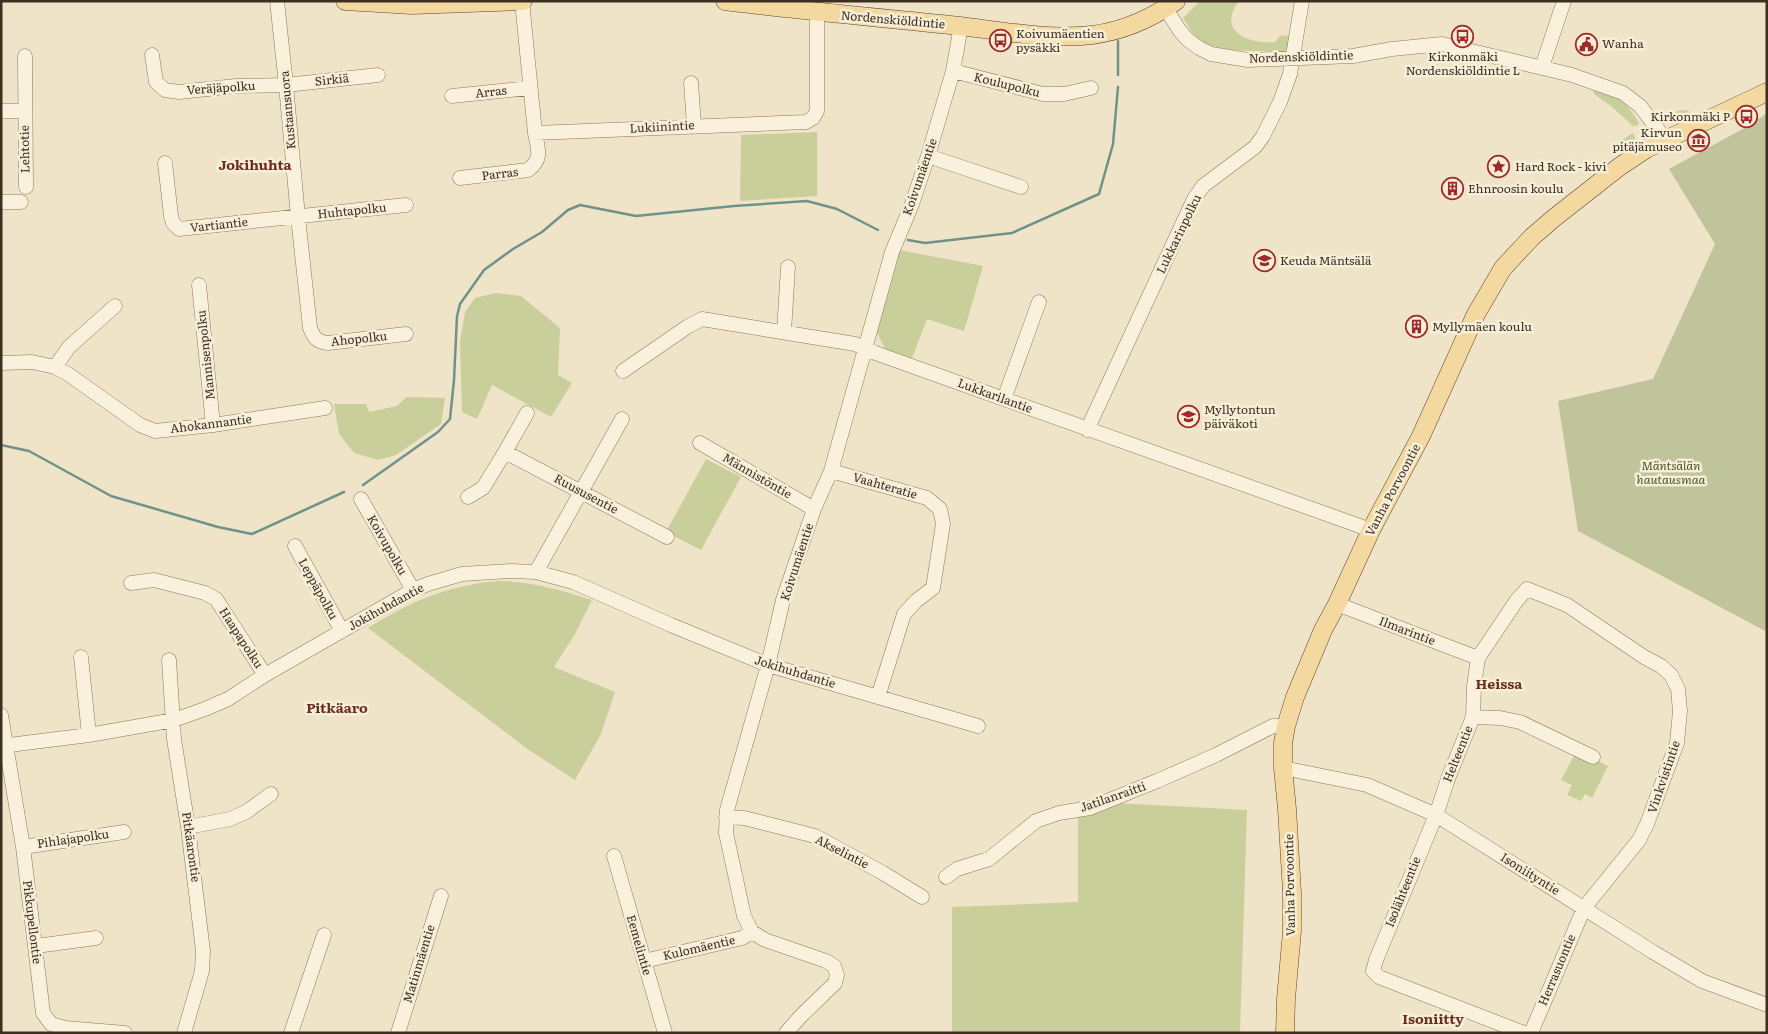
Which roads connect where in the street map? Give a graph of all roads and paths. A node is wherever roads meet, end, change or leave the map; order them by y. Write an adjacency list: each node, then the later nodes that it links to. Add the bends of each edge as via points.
1 (277, 1): 17 (street, Kustaansuora)
2 (346, 1): 3 (main road, via 412,5)
3 (522, 1): 18 (street)
4 (725, 1): 8 (main road, Nordenskiöldintie)
5 (1302, 1): 12 (street, Lukkarinpolku)
6 (1564, 1): 13 (street)
7 (1171, 5): 9 (main road, Nordenskiöldintie, via 1144,20 1086,36 1028,34); 12 (street, Nordenskiöldintie, via 1180,32 1211,54 1248,60)
8 (817, 12): 9 (main road, Nordenskiöldintie); 24 (street, Lukiinintie, via 817,111 813,118 806,122)
9 (961, 26): 14 (street, Koivumäentie)
10 (152, 55): 17 (street, Veräjäpolku, via 156,82 165,90 179,92)
11 (24, 56): 22 (street, Lehtotie)
12 (1293, 59): 13 (street, Nordenskiöldintie, via 1353,56 1442,44); 52 (street, Lukkarinpolku, via 1285,89 1264,136 1255,147 1203,186 1194,199)
13 (1542, 67): 26 (street, Nordenskiöldintie, via 1597,82 1623,93 1640,106)
14 (952, 71): 19 (street, Koulupolku, via 1043,94 1064,94); 27 (street, Koivumäentie)
15 (378, 75): 17 (street, Sirkiä)
16 (691, 83): 24 (street)
17 (286, 85): 35 (street, Kustaansuora)
18 (530, 88): 21 (street, Arras); 25 (street)
19 (1091, 88)
20 (1767, 92): 26 (main road, Vanha Porvoontie)
21 (452, 96)
22 (24, 111): 23 (street, Lehtotie); 30 (street, Lehtotie)
23 (1, 112)
24 (694, 125): 25 (street, Lukiinintie)
25 (535, 133): 29 (street, Parras, via 539,157 528,170)
26 (1666, 140): 60 (main road, Vanha Porvoontie, via 1619,167 1554,218 1503,268 1476,314 1421,436)
27 (928, 156): 31 (street); 43 (street, Koivumäentie, via 892,252)
28 (165, 163): 35 (street, Vartiantie, via 171,216 179,229)
29 (460, 178)
30 (26, 187)
31 (1021, 187)
32 (1, 202): 33 (street)
33 (21, 202)
34 (406, 205): 35 (street, Huhtapolku)
35 (298, 217): 42 (street, Kustaansuora)
36 (788, 267): 40 (street)
37 (199, 285): 51 (street, Mannisenpolku)
38 (1039, 302): 47 (street)
39 (115, 306): 45 (street, via 69,347)
40 (784, 332): 43 (street, Lukkarilantie); 46 (street, Lukkarilantie, via 702,319)
41 (406, 334): 42 (street, Ahopolku, via 328,343)
42 (313, 337)
43 (864, 347): 47 (street, Lukkarilantie); 55 (street, Koivumäentie)
44 (1, 364): 45 (street, Ahokannantie, via 32,362)
45 (54, 367): 51 (street, Ahokannantie, via 140,425 155,431)
46 (623, 370)
47 (1004, 399): 52 (street, Lukkarilantie)
48 (325, 408): 51 (street, Ahokannantie)
49 (527, 413): 54 (street)
50 (622, 419): 56 (street)
51 (213, 425)
52 (1087, 430): 60 (street, Lukkarilantie)
53 (700, 443): 59 (street, Männistöntie)
54 (505, 452): 56 (street, Ruususentie); 57 (street, via 483,488)
55 (831, 471): 59 (street, Koivumäentie); 74 (street, Vaahteratie, via 927,498 940,508 943,524 933,588 904,614)
56 (580, 491): 61 (street, Ruususentie); 63 (street)
57 (468, 497)
58 (362, 499): 66 (street, Koivupolku)
59 (814, 509): 72 (street, Koivumäentie, via 783,600)
60 (1371, 530): 67 (main road, Vanha Porvoontie)
61 (667, 537)
62 (295, 546): 68 (street, Leppäpolku)
63 (536, 572): 66 (street, Jokihuhdantie, via 462,574); 72 (street, Jokihuhdantie, via 573,582)
64 (131, 583): 73 (street, Haapapolku, via 154,580 205,593 216,599)
65 (1526, 589): 70 (street, Helteentie); 94 (street, Vinkvistintie, via 1568,605 1661,666 1671,674 1678,689 1677,743 1647,824 1639,840)
66 (413, 590): 68 (street, Jokihuhdantie)
67 (1337, 604): 70 (street, Ilmarintie); 79 (main road, Vanha Porvoontie, via 1295,697)
68 (342, 631): 73 (street, Jokihuhdantie)
69 (81, 657): 80 (street)
70 (1478, 658): 76 (street, Helteentie)
71 (169, 660): 77 (street, Pitkäarontie)
72 (768, 665): 74 (street, Jokihuhdantie); 86 (street, Koivumäentie)
73 (265, 675): 77 (street, Jokihuhdantie, via 228,699)
74 (878, 697): 78 (street, Jokihuhdantie)
75 (1, 715): 81 (street, Pikkupellontie)
76 (1473, 717): 82 (street, via 1520,722); 85 (street, Helteentie)
77 (174, 720): 80 (street, Jokihuhdantie); 87 (street, Pitkäarontie)
78 (978, 726)
79 (1286, 726): 83 (main road, Vanha Porvoontie); 91 (street, Jatilanraitti, via 1273,726 1157,781 1090,808 1036,821 989,859 957,869)
80 (89, 735): 81 (street, Jokihuhdantie)
81 (4, 746): 89 (street, Pikkupellontie)
82 (1593, 757)
83 (1283, 768): 85 (street, Isoniityntie, via 1367,785); 107 (main road, Vanha Porvoontie, via 1292,893)
84 (271, 794): 87 (street, via 238,816)
85 (1436, 814): 94 (street, Isoniityntie); 108 (street, Isolähteentie, via 1374,971 1379,977)
86 (726, 817): 93 (street, Akselintie, via 744,818 815,836); 95 (street, Koivumäentie, via 726,833 744,916)
87 (188, 827): 102 (street, Pitkäarontie, via 204,951 202,971)
88 (124, 832): 89 (street, Pihlajapolku)
89 (23, 847): 98 (street, Pikkupellontie)
90 (614, 856): 99 (street, Eemelintie)
91 (946, 877)
92 (440, 896): 104 (street, Matinmäentie)
93 (922, 897)
94 (1584, 908): 100 (street, Isoniityntie, via 1702,981); 109 (street, Herrasuontie)
95 (752, 932): 99 (street, Kulomäentie, via 742,938); 106 (street, via 834,966 836,983)
96 (324, 935): 103 (street)
97 (96, 938): 98 (street)
98 (36, 946): 101 (street, Pikkupellontie, via 44,1013 51,1024)
99 (644, 961): 105 (street, Eemelintie)
100 (1767, 1005)
101 (125, 1033)
102 (184, 1033)
103 (291, 1033)
104 (398, 1033)
105 (665, 1033)
106 (786, 1033)
107 (1285, 1033)
108 (1524, 1033)
109 (1531, 1033)

